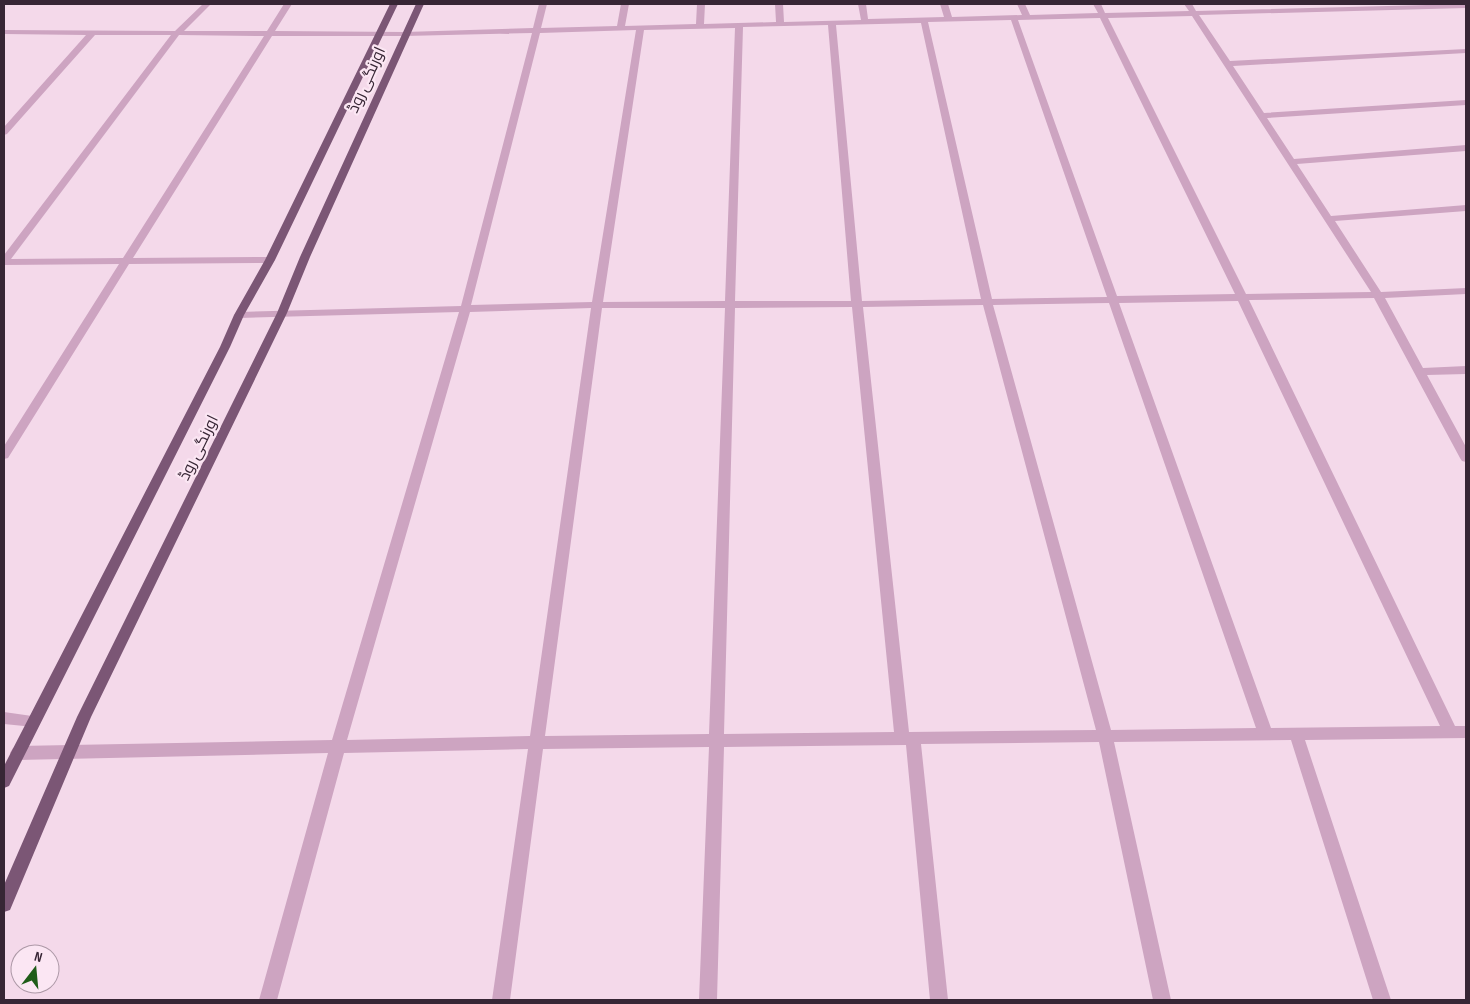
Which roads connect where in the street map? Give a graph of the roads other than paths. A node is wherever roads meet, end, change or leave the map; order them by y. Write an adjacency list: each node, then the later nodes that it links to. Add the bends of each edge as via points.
1 (207, 4): 33 (street)
2 (288, 4): 34 (street)
3 (394, 4): 35 (main road, اورنگی روڈ)
4 (420, 4): 36 (main road, اورنگی روڈ)
5 (543, 4): 30 (street)
6 (625, 4): 28 (street)
7 (701, 4): 27 (street)
8 (779, 4): 25 (street)
9 (862, 4): 23 (street)
10 (944, 4): 21 (street)
11 (1021, 4): 20 (street)
12 (1097, 4): 18 (street)
13 (1188, 4): 17 (street)
14 (1358, 6): 15 (street); 16 (street)
15 (1466, 6)
16 (1273, 7): 17 (street)
17 (1195, 14): 18 (street); 38 (street)
18 (1103, 16): 20 (street); 51 (street)
19 (1014, 18): 20 (street); 21 (street); 52 (street)
20 (1027, 18)
21 (949, 20): 22 (street)
22 (924, 21): 23 (street); 53 (street)
23 (865, 22): 24 (street)
24 (832, 23): 25 (street); 54 (street)
25 (780, 24): 26 (street)
26 (739, 25): 27 (street); 56 (street)
27 (700, 26): 29 (street)
28 (622, 28): 29 (street); 30 (street)
29 (640, 28): 55 (street)
30 (536, 30): 36 (street); 57 (street)
31 (4, 32): 32 (street)
32 (93, 32): 33 (street); 41 (street)
33 (176, 33): 34 (street); 47 (street)
34 (269, 33): 35 (street); 48 (street)
35 (378, 33): 36 (street); 46 (main road, اورنگی روڈ)
36 (406, 34): 58 (main road, اورنگی روڈ)
37 (1466, 51): 38 (street)
38 (1227, 64): 40 (street)
39 (1466, 102): 40 (street)
40 (1261, 116): 43 (street)
41 (4, 132)
42 (1466, 148): 43 (street)
43 (1291, 162): 45 (street)
44 (1466, 208): 45 (street)
45 (1328, 219): 50 (street)
46 (270, 260): 48 (street); 59 (main road, اورنگی روڈ)
47 (4, 261): 48 (street)
48 (126, 261): 62 (street)
49 (1466, 290): 50 (street)
50 (1378, 295): 51 (street); 61 (street)
51 (1242, 297): 52 (street); 66 (street)
52 (1114, 299): 53 (street); 67 (street)
53 (987, 301): 54 (street); 69 (street)
54 (857, 304): 56 (street); 70 (street)
55 (597, 305): 56 (street); 57 (street); 72 (street)
56 (729, 306): 71 (street)
57 (465, 310): 58 (street); 73 (street)
58 (282, 313): 59 (street); 74 (main road, اورنگی روڈ)
59 (239, 315): 65 (main road, اورنگی روڈ)
60 (1466, 370): 61 (street)
61 (1419, 372): 63 (street)
62 (4, 455)
63 (1466, 458)
64 (4, 718): 65 (street)
65 (34, 721): 75 (main road, اورنگی روڈ)
66 (1459, 732): 68 (street)
67 (1266, 734): 68 (street); 69 (street)
68 (1296, 734): 83 (street)
69 (1105, 736): 70 (street); 82 (street)
70 (908, 738): 71 (street); 81 (street)
71 (716, 741): 72 (street); 80 (street)
72 (538, 743): 73 (street); 79 (street)
73 (338, 746): 74 (street); 78 (street)
74 (71, 751): 75 (street); 77 (main road, اورنگی روڈ)
75 (18, 753): 76 (main road, اورنگی روڈ)
76 (4, 781)
77 (4, 904)
78 (268, 1000)
79 (501, 1000)
80 (708, 1000)
81 (939, 1000)
82 (1162, 1000)
83 (1382, 1000)

